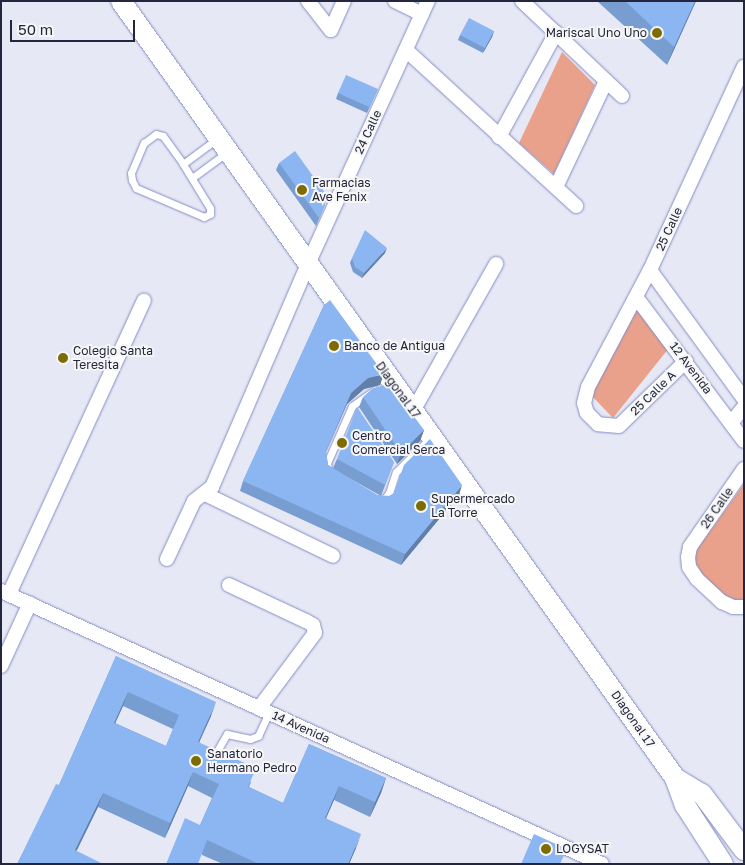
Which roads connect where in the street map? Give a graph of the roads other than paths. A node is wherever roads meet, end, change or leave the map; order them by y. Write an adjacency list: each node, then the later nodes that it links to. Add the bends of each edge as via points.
1 (121, 1): 13 (main road, Diagonal 17)
2 (308, 1): 3 (street, via 332,30)
3 (344, 1)
4 (395, 1): 6 (street)
5 (522, 1): 7 (street)
6 (425, 8): 8 (street, 24 Calle)
7 (556, 33): 10 (street); 12 (street)
8 (406, 50): 12 (street); 18 (street, 24 Calle)
9 (744, 67): 20 (street, 25 Calle)
10 (606, 81): 11 (street); 16 (street)
11 (622, 96)
12 (499, 137): 16 (street)
13 (223, 145): 14 (lane); 15 (lane); 18 (main road, Diagonal 17)
14 (183, 164): 15 (lane); 15 (lane, via 163,136 156,134 144,143 131,173 132,180 136,188 204,217 210,214 210,208)
15 (192, 178)
16 (556, 187): 17 (street)
17 (576, 206)
18 (308, 264): 24 (main road, Diagonal 17); 38 (street, 24 Calle, via 212,488)
19 (496, 264): 28 (street)
20 (650, 270): 21 (street, 25 Calle); 25 (street, 12 Avenida)
21 (636, 297): 23 (street, 12 Avenida); 31 (street, 25 Calle, via 588,387 584,403 592,420 607,427)
22 (144, 301): 43 (street)
23 (686, 361): 30 (street, 12 Avenida); 31 (street, 25 Calle A)
24 (396, 387): 26 (lane, via 367,393); 28 (main road, Diagonal 17)
25 (744, 399)
26 (352, 406): 29 (lane); 37 (lane, via 327,463)
27 (744, 407): 30 (street)
28 (414, 411): 32 (main road, Diagonal 17)
29 (357, 414)
30 (732, 423): 33 (street, 12 Avenida)
31 (619, 426)
32 (431, 436): 36 (lane); 49 (main road, Diagonal 17)
33 (744, 440)
34 (390, 464): 36 (lane)
35 (744, 469): 45 (street, 26 Calle, via 690,546 689,567 722,602)
36 (396, 472): 39 (lane, via 385,501)
37 (332, 477)
38 (205, 494): 40 (street); 41 (street, 24 Calle, via 194,501)
39 (376, 501)
40 (333, 556)
41 (167, 559)
42 (229, 585): 47 (street, via 306,621 315,633)
43 (5, 593): 44 (street, 14 Avenida)
44 (30, 603): 46 (street); 47 (street, 14 Avenida)
45 (744, 607)
46 (1, 666)
47 (264, 710): 48 (lane, via 258,736 250,740 227,734); 51 (street, 14 Avenida)
48 (217, 751)
49 (675, 778): 50 (main road, Diagonal 17, via 702,794); 53 (main road, Diagonal 17, via 685,805)
50 (744, 850)
51 (582, 860): 52 (street, 14 Avenida)
52 (602, 864)
53 (723, 864)

